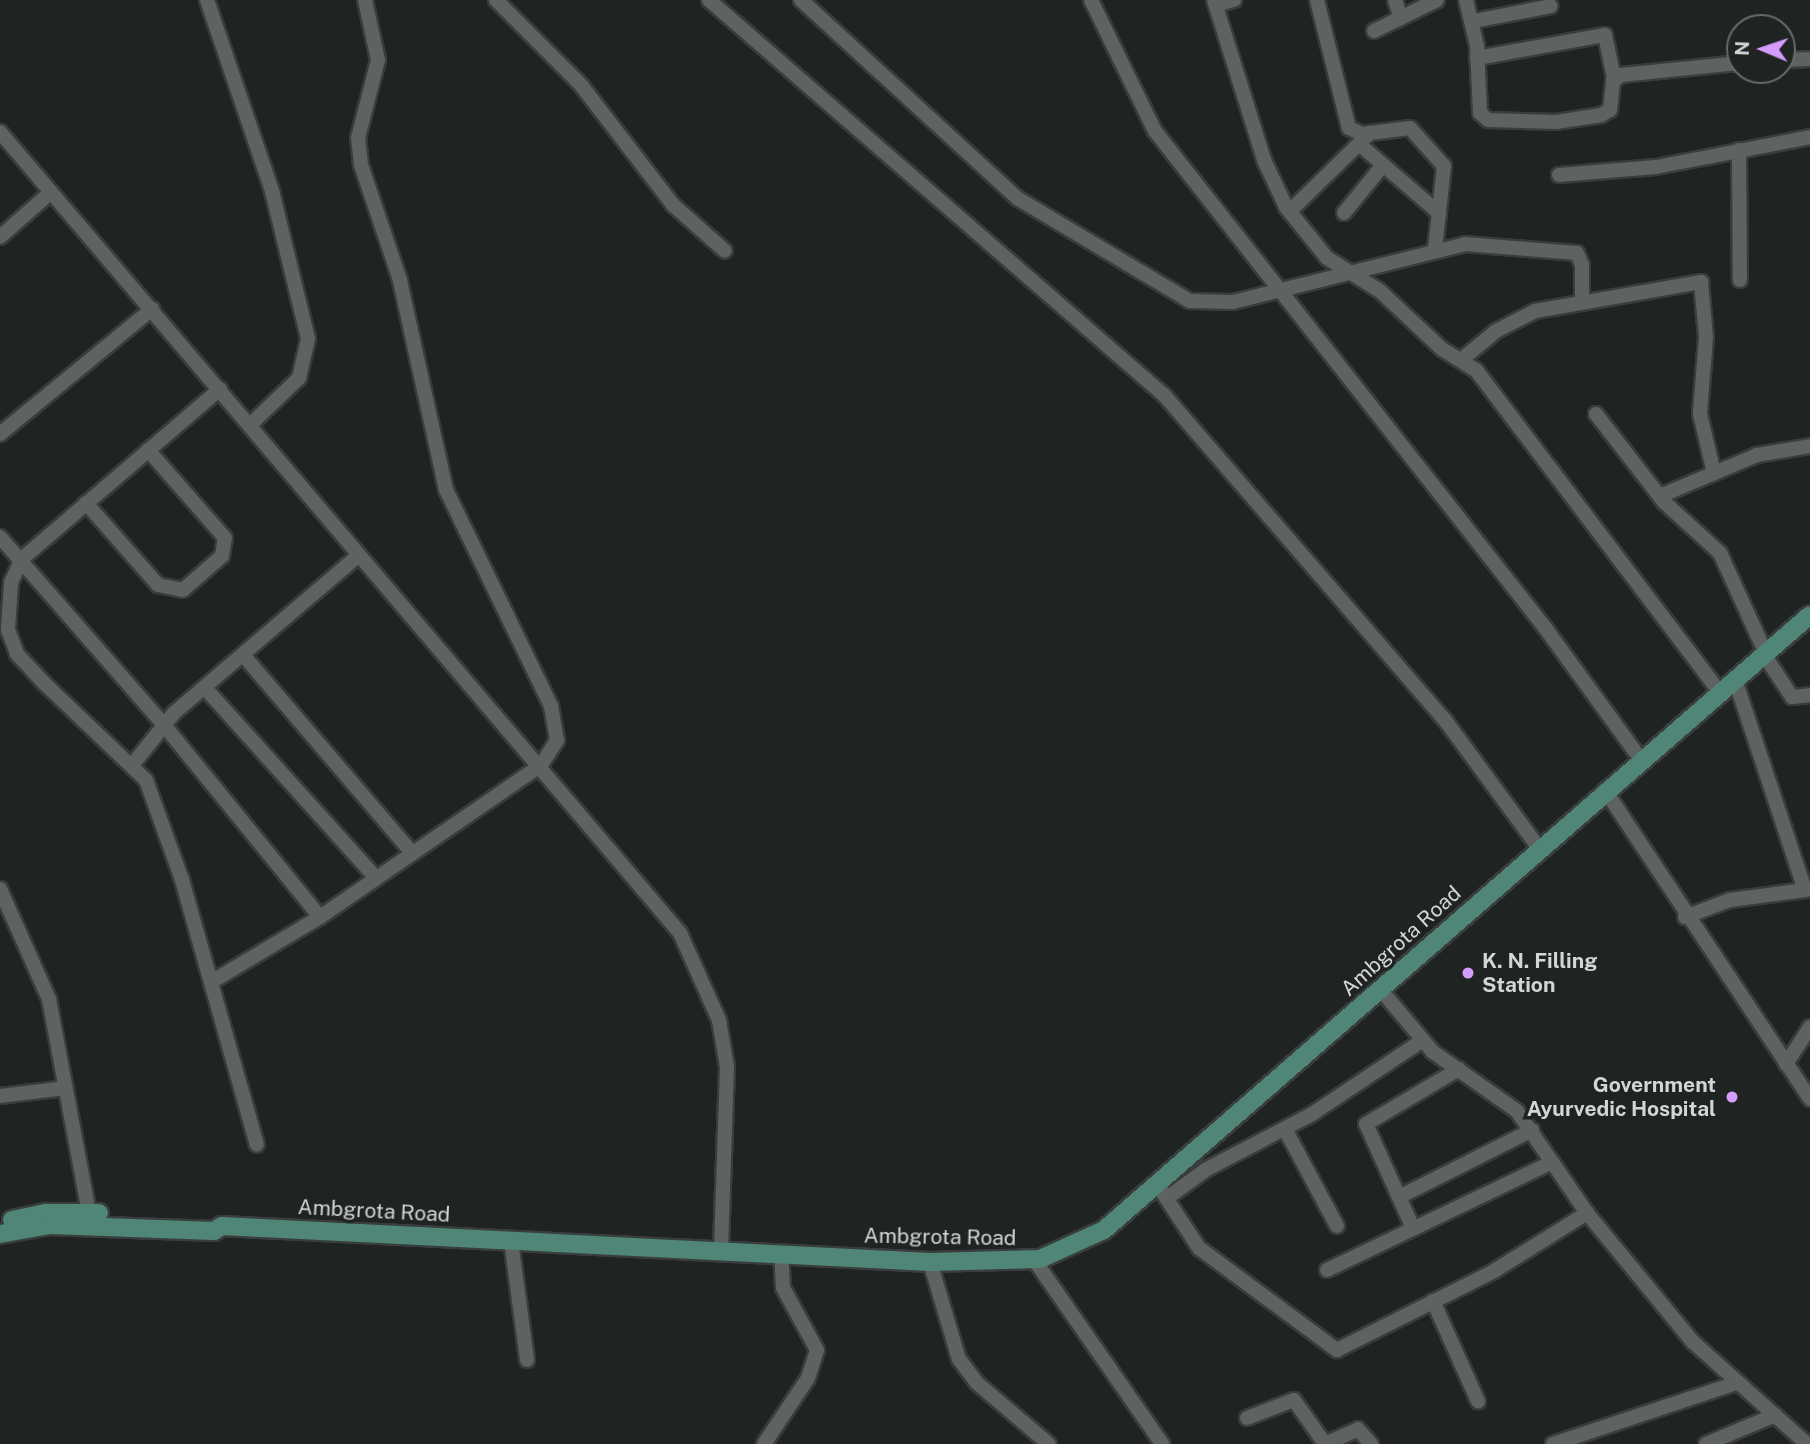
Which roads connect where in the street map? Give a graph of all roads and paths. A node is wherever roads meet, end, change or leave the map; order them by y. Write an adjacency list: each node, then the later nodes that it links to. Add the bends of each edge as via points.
1 (206, 0): 41 (street, via 272,191 308,339 299,378)
2 (365, 0): 62 (street, via 378,60 358,138 361,165 400,280 446,490 557,724 553,753)
3 (496, 0): 32 (street, via 580,85 673,205)
4 (709, 0): 64 (street, via 1165,397 1445,720)
5 (801, 0): 35 (street, via 1017,198 1097,250 1191,301 1221,304)
6 (1091, 0): 35 (street, via 1155,131)
7 (1234, 0): 12 (street)
8 (1317, 0): 22 (street, via 1346,124)
9 (1395, 0): 14 (street)
10 (1437, 0): 14 (street)
11 (1466, 0): 15 (street)
12 (1215, 3): 27 (street, via 1267,169)
13 (1551, 6): 15 (street)
14 (1401, 18): 16 (street)
15 (1474, 22): 17 (street)
16 (1374, 30)
17 (1477, 58): 19 (street, via 1605,35); 19 (street, via 1480,113 1500,121 1601,115 1612,107)
18 (1726, 65): 19 (street)
19 (1614, 78)
20 (0, 132): 26 (street)
21 (1810, 137): 23 (street)
22 (1364, 139): 24 (street); 27 (street); 29 (street, via 1410,128 1442,161 1446,177)
23 (1739, 150): 25 (street, via 1646,169); 34 (street)
24 (1383, 164): 28 (street); 29 (street)
25 (1559, 175)
26 (51, 192): 30 (street); 37 (street)
27 (1290, 211): 33 (street, via 1327,258)
28 (1344, 213)
29 (1439, 213): 31 (street)
30 (0, 237)
31 (1435, 249): 33 (street); 36 (street, via 1480,244 1577,253 1582,265)
32 (725, 251)
33 (1349, 271): 35 (street); 38 (street)
34 (1740, 280)
35 (1282, 291): 60 (street)
36 (1582, 301): 38 (street, via 1514,320); 45 (street, via 1701,282 1706,337 1700,414)
37 (152, 309): 39 (street); 42 (street)
38 (1461, 360): 56 (street, via 1476,370 1564,482)
39 (220, 389): 41 (street); 44 (street)
40 (1597, 414): 46 (street)
41 (250, 425): 49 (street)
42 (0, 434)
43 (1810, 446): 45 (street, via 1758,455)
44 (148, 450): 47 (street); 47 (street, via 225,538 222,556 183,590 158,585)
45 (1714, 473): 46 (street)
46 (1660, 496): 53 (street, via 1720,553)
47 (86, 503): 50 (street)
48 (0, 537): 50 (street)
49 (359, 555): 54 (street); 62 (street)
50 (22, 559): 59 (street); 61 (street, via 8,607 8,630 17,654)
51 (1810, 601): 53 (main road)
52 (1810, 615): 53 (main road, Ambgrota Road)
53 (1763, 650): 55 (main road, Ambgrota Road); 56 (main road); 58 (street, via 1792,697)
54 (244, 656): 57 (street); 65 (street)
55 (1736, 682): 63 (main road, Ambgrota Road); 69 (street, via 1805,890 1730,900)
56 (1715, 685): 60 (main road)
57 (205, 688): 59 (street); 66 (street)
58 (1810, 695)
59 (164, 725): 61 (street); 68 (street)
60 (1636, 753): 63 (main road)
61 (133, 764): 70 (street, via 157,804)
62 (541, 765): 65 (street); 94 (street, via 680,933 703,974 719,1020 727,1067)
63 (1610, 786): 64 (main road, Ambgrota Road); 69 (street)
64 (1539, 848): 71 (main road, Ambgrota Road)
65 (412, 853): 66 (street)
66 (376, 878): 68 (street)
67 (0, 889): 76 (street, via 49,999)
68 (320, 917): 70 (street)
69 (1685, 918): 74 (street)
70 (211, 982): 81 (street)
71 (1384, 986): 73 (street); 83 (main road, Ambgrota Road); 92 (main road, via 1356,1000 1145,1178)
72 (1810, 1027): 74 (street)
73 (1423, 1040): 75 (street); 79 (street)
74 (1786, 1064): 78 (street)
75 (1459, 1069): 80 (street, via 1508,1102); 84 (street, via 1367,1124)
76 (65, 1087): 77 (street); 85 (street)
77 (0, 1096)
78 (1810, 1099)
79 (1285, 1129): 83 (street); 89 (street)
80 (1532, 1130): 82 (street); 84 (street)
81 (257, 1145)
82 (1552, 1162): 86 (street); 90 (street)
83 (1162, 1191): 92 (main road, Ambgrota Road); 99 (street, via 1199,1248 1334,1349)
84 (1399, 1197): 90 (street)
85 (89, 1213): 87 (main road, via 46,1213); 88 (main road, via 214,1220)
86 (1587, 1213): 99 (street, via 1516,1259); 101 (street, via 1693,1342)
87 (0, 1223)
88 (222, 1226): 91 (main road, Ambgrota Road, via 214,1231 50,1225); 93 (main road, Ambgrota Road)
89 (1337, 1226)
90 (1413, 1227): 98 (street)
91 (0, 1234)
92 (1093, 1234): 96 (main road, Ambgrota Road)
93 (511, 1241): 94 (main road, Ambgrota Road); 100 (street)
94 (721, 1252): 95 (main road, Ambgrota Road)
95 (782, 1255): 97 (main road, Ambgrota Road); 105 (street, via 783,1288 817,1350 808,1378)
96 (1035, 1261): 97 (main road, Ambgrota Road); 107 (street)
97 (930, 1262): 106 (street, via 949,1339 968,1372)
98 (1327, 1270)
99 (1433, 1301): 102 (street)
100 (527, 1360)
101 (1736, 1383): 103 (street); 110 (street)
102 (1478, 1401)
103 (1775, 1415): 111 (street); 112 (street)
104 (1247, 1418): 108 (street, via 1294,1399)
105 (764, 1444)
106 (1049, 1444)
107 (1163, 1444)
108 (1325, 1444): 109 (street, via 1358,1429)
109 (1371, 1444)
110 (1553, 1444)
111 (1706, 1444)
112 (1807, 1444)

